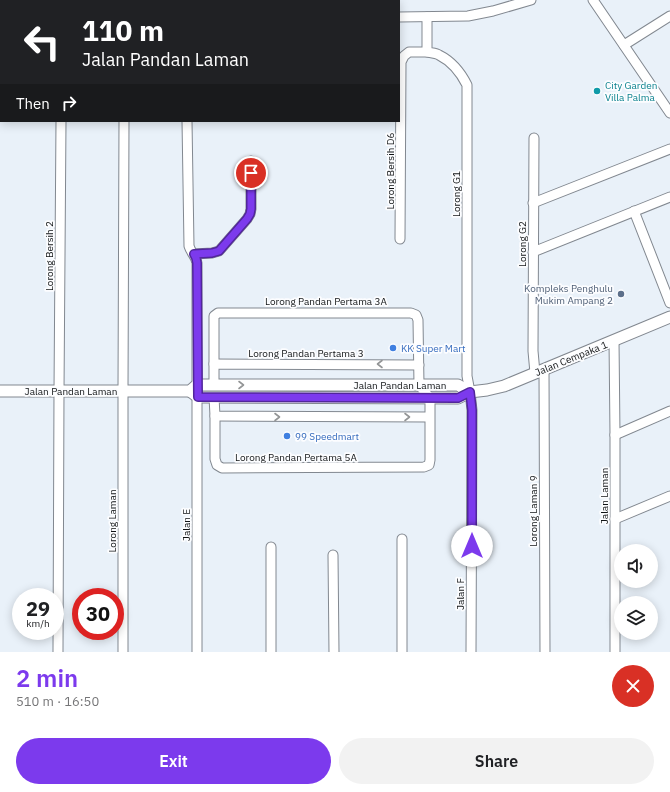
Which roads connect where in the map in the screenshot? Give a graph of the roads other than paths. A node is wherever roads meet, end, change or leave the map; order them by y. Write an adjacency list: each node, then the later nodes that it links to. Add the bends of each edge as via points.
1 (531, 0): 5 (street, via 468,16)
2 (593, 0): 6 (street)
3 (670, 16): 6 (street)
4 (400, 17): 5 (street)
5 (427, 17): 7 (street)
6 (624, 45): 8 (street)
7 (427, 52): 18 (street, Lorong Bersih D6, via 409,52 401,62); 33 (street, Lorong G1, via 438,54 448,61 462,75 467,85 467,376)
8 (670, 113)
9 (61, 122): 30 (street, Lorong Bersih 2)
10 (124, 122): 31 (street, Lorong Laman)
11 (187, 122): 20 (street, Jalan E, via 189,246)
12 (534, 138): 16 (street, Lorong G2)
13 (670, 149): 16 (street)
14 (251, 161): 20 (street, via 251,209 247,219 219,251)
15 (670, 197): 17 (street)
16 (534, 203): 19 (street, Lorong G2)
17 (634, 211): 19 (street); 21 (street)
18 (400, 239)
19 (533, 252): 26 (street, Lorong G2, via 533,351)
20 (194, 254): 32 (street, Jalan E, via 197,263)
21 (670, 303)
22 (670, 317): 23 (street, Jalan Cempaka 1)
23 (614, 340): 26 (street, Jalan Cempaka 1); 39 (street, Jalan Laman)
24 (214, 364): 25 (street, Lorong Pandan Pertama 3, one-way to 24); 25 (street, Lorong Pandan Pertama 3A, via 214,316 218,312 411,312 418,320); 27 (street)
25 (419, 365): 28 (street, Lorong Pandan Pertama 3A)
26 (539, 371): 33 (street, Jalan Cempaka 1, via 504,386); 52 (street, Lorong Laman 9)
27 (214, 385): 28 (street, Jalan Pandan Laman, one-way to 28); 32 (street, Jalan Pandan Laman)
28 (419, 385): 33 (street, Jalan Pandan Laman, via 458,385); 35 (street)
29 (0, 391): 30 (street, Jalan Pandan Laman)
30 (59, 391): 31 (street, Jalan Pandan Laman); 45 (street)
31 (123, 391): 32 (street, Jalan Pandan Laman); 46 (street, Lorong Laman)
32 (195, 391): 34 (street, Jalan Pandan Laman); 47 (street, Jalan E)
33 (470, 392): 35 (street, Jalan Pandan Laman, via 458,398); 51 (street, Jalan F)
34 (214, 398): 35 (street, Jalan Pandan Laman); 37 (street)
35 (430, 398): 38 (street)
36 (670, 411): 39 (street)
37 (215, 416): 38 (street, one-way to 38); 38 (street, Lorong Pandan Pertama 5A, via 215,460 222,468 424,467 429,465 430,460)
38 (429, 418)
39 (615, 435): 41 (street, Jalan Laman)
40 (670, 496): 41 (street)
41 (615, 519): 53 (street, Jalan Laman)
42 (402, 539): 50 (street)
43 (271, 546): 48 (street)
44 (333, 555): 49 (street)
45 (58, 652)
46 (123, 652)
47 (197, 652)
48 (271, 652)
49 (334, 652)
50 (402, 652)
51 (471, 652)
52 (545, 652)
53 (615, 652)

